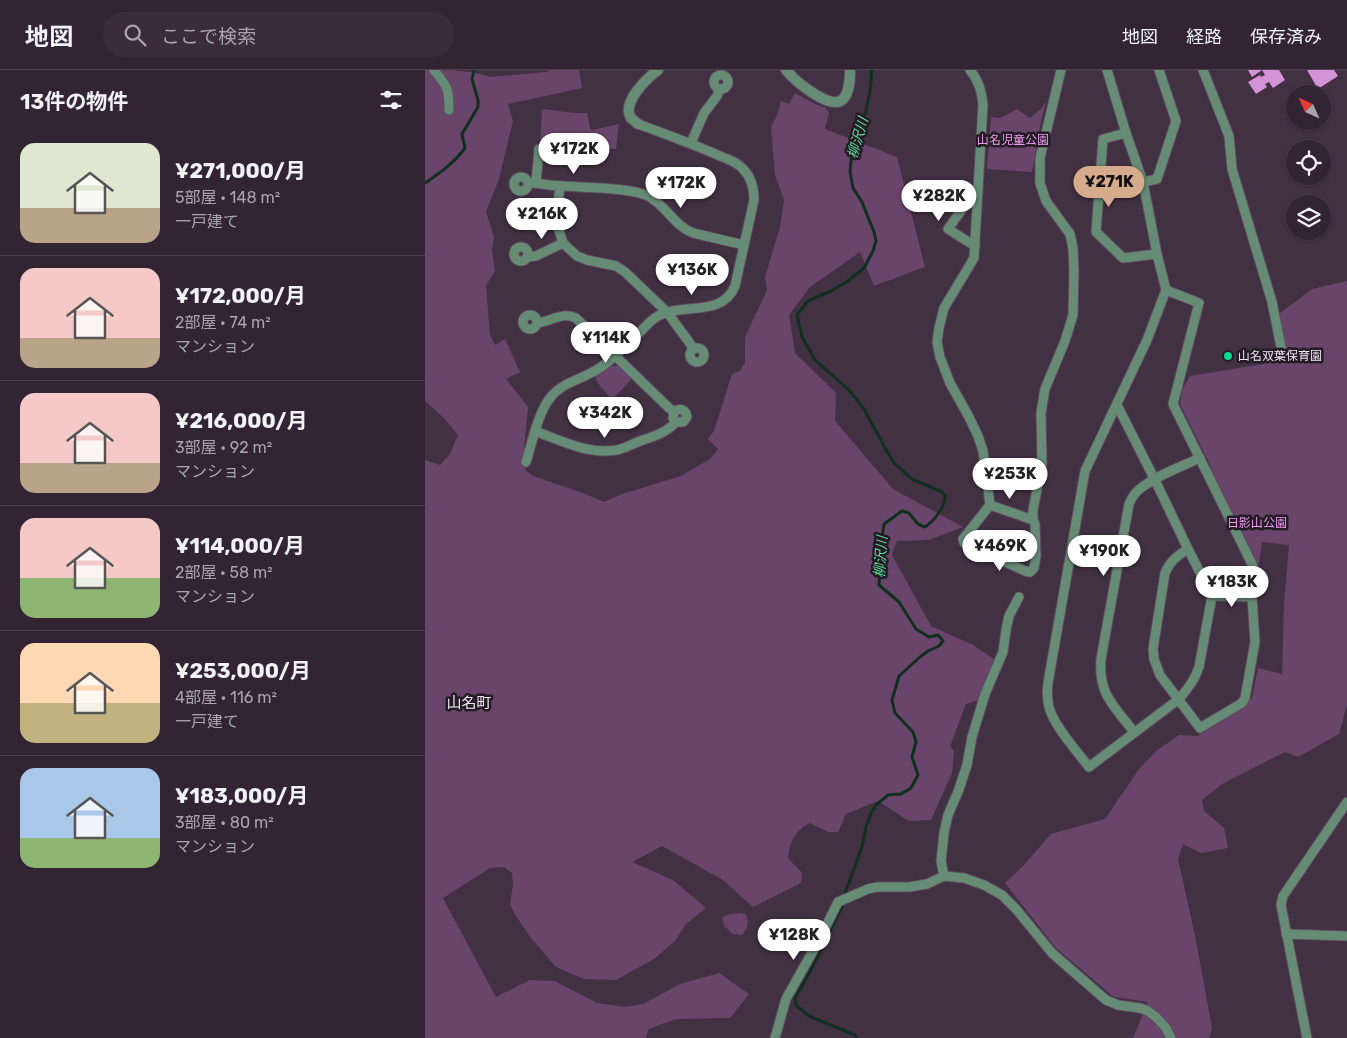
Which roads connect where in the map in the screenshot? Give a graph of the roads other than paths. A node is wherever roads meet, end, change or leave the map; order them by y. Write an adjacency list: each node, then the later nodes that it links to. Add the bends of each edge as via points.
1 (434, 70): 11 (street, via 449,91)
2 (658, 70): 12 (street, via 641,85 630,106 631,118)
3 (786, 70): 4 (street, via 809,91 836,102 842,100 849,88)
4 (850, 70)
5 (971, 70): 18 (street, via 978,79 983,104)
6 (1061, 70): 36 (street, via 1040,183 1046,201 1070,234 1073,316 1045,389 1041,413 1042,464)
7 (1107, 70): 13 (street)
8 (1159, 70): 16 (street, via 1176,121 1157,178)
9 (1203, 70): 29 (street, via 1229,136 1233,168 1272,302)
10 (720, 89): 14 (street, via 704,113)
11 (449, 110)
12 (638, 124): 14 (street)
13 (1127, 133): 16 (street); 22 (street, via 1103,139 1096,232 1123,258)
14 (691, 143): 20 (street, via 732,161 749,177 754,200)
15 (539, 149): 17 (street, via 532,183)
16 (1143, 182): 22 (street)
17 (560, 186): 19 (street, via 557,227); 20 (street, via 624,190 647,196 686,230)
18 (979, 187): 21 (street); 21 (street, via 948,229)
19 (563, 242): 23 (street, via 536,256); 25 (street, via 577,256 616,266 625,272)
20 (743, 245): 25 (street, via 735,286 728,298 714,306)
21 (975, 246): 35 (street, via 974,258 943,308 937,342 949,383 969,417 983,451)
22 (1157, 254): 24 (street)
23 (527, 257)
24 (1166, 290): 30 (street); 32 (street, via 1199,303 1173,404)
25 (667, 312): 27 (street); 28 (street, via 655,317)
26 (537, 323): 28 (street, via 571,315)
27 (694, 349)
28 (615, 356): 31 (street, via 598,370 554,392); 31 (street, via 674,412 676,422 671,428 603,452)
29 (1283, 357)
30 (1117, 405): 34 (street); 42 (street, via 1085,471 1047,697 1056,723 1089,767)
31 (535, 431): 33 (street)
32 (1199, 458): 34 (street); 40 (street, via 1252,564 1255,573)
33 (526, 462)
34 (1155, 480): 37 (street); 42 (street, via 1140,488 1129,504 1100,670 1107,696)
35 (990, 506): 36 (street); 36 (street, via 963,539 964,543 1030,572 1036,556)
36 (1033, 520)
37 (1188, 549): 39 (street); 41 (street, via 1174,558 1165,573 1153,649 1153,659 1160,675)
38 (1019, 596): 44 (street, via 1009,616 1003,652 985,694 967,765 948,815 941,862)
39 (1212, 596): 40 (street); 41 (street, via 1196,678)
40 (1252, 597): 41 (street, via 1255,642 1242,703 1200,728)
41 (1179, 699): 42 (street)
42 (1134, 732)
43 (1347, 802): 45 (street, via 1283,896 1281,905)
44 (943, 876): 47 (street, via 927,884 868,889 839,902 787,999); 48 (street, via 964,878 1002,894 1052,954 1106,1000 1140,1008 1157,1018)
45 (1286, 934): 46 (street); 49 (street)
46 (1347, 936)
47 (775, 1038)
48 (1171, 1038)
49 (1307, 1038)

